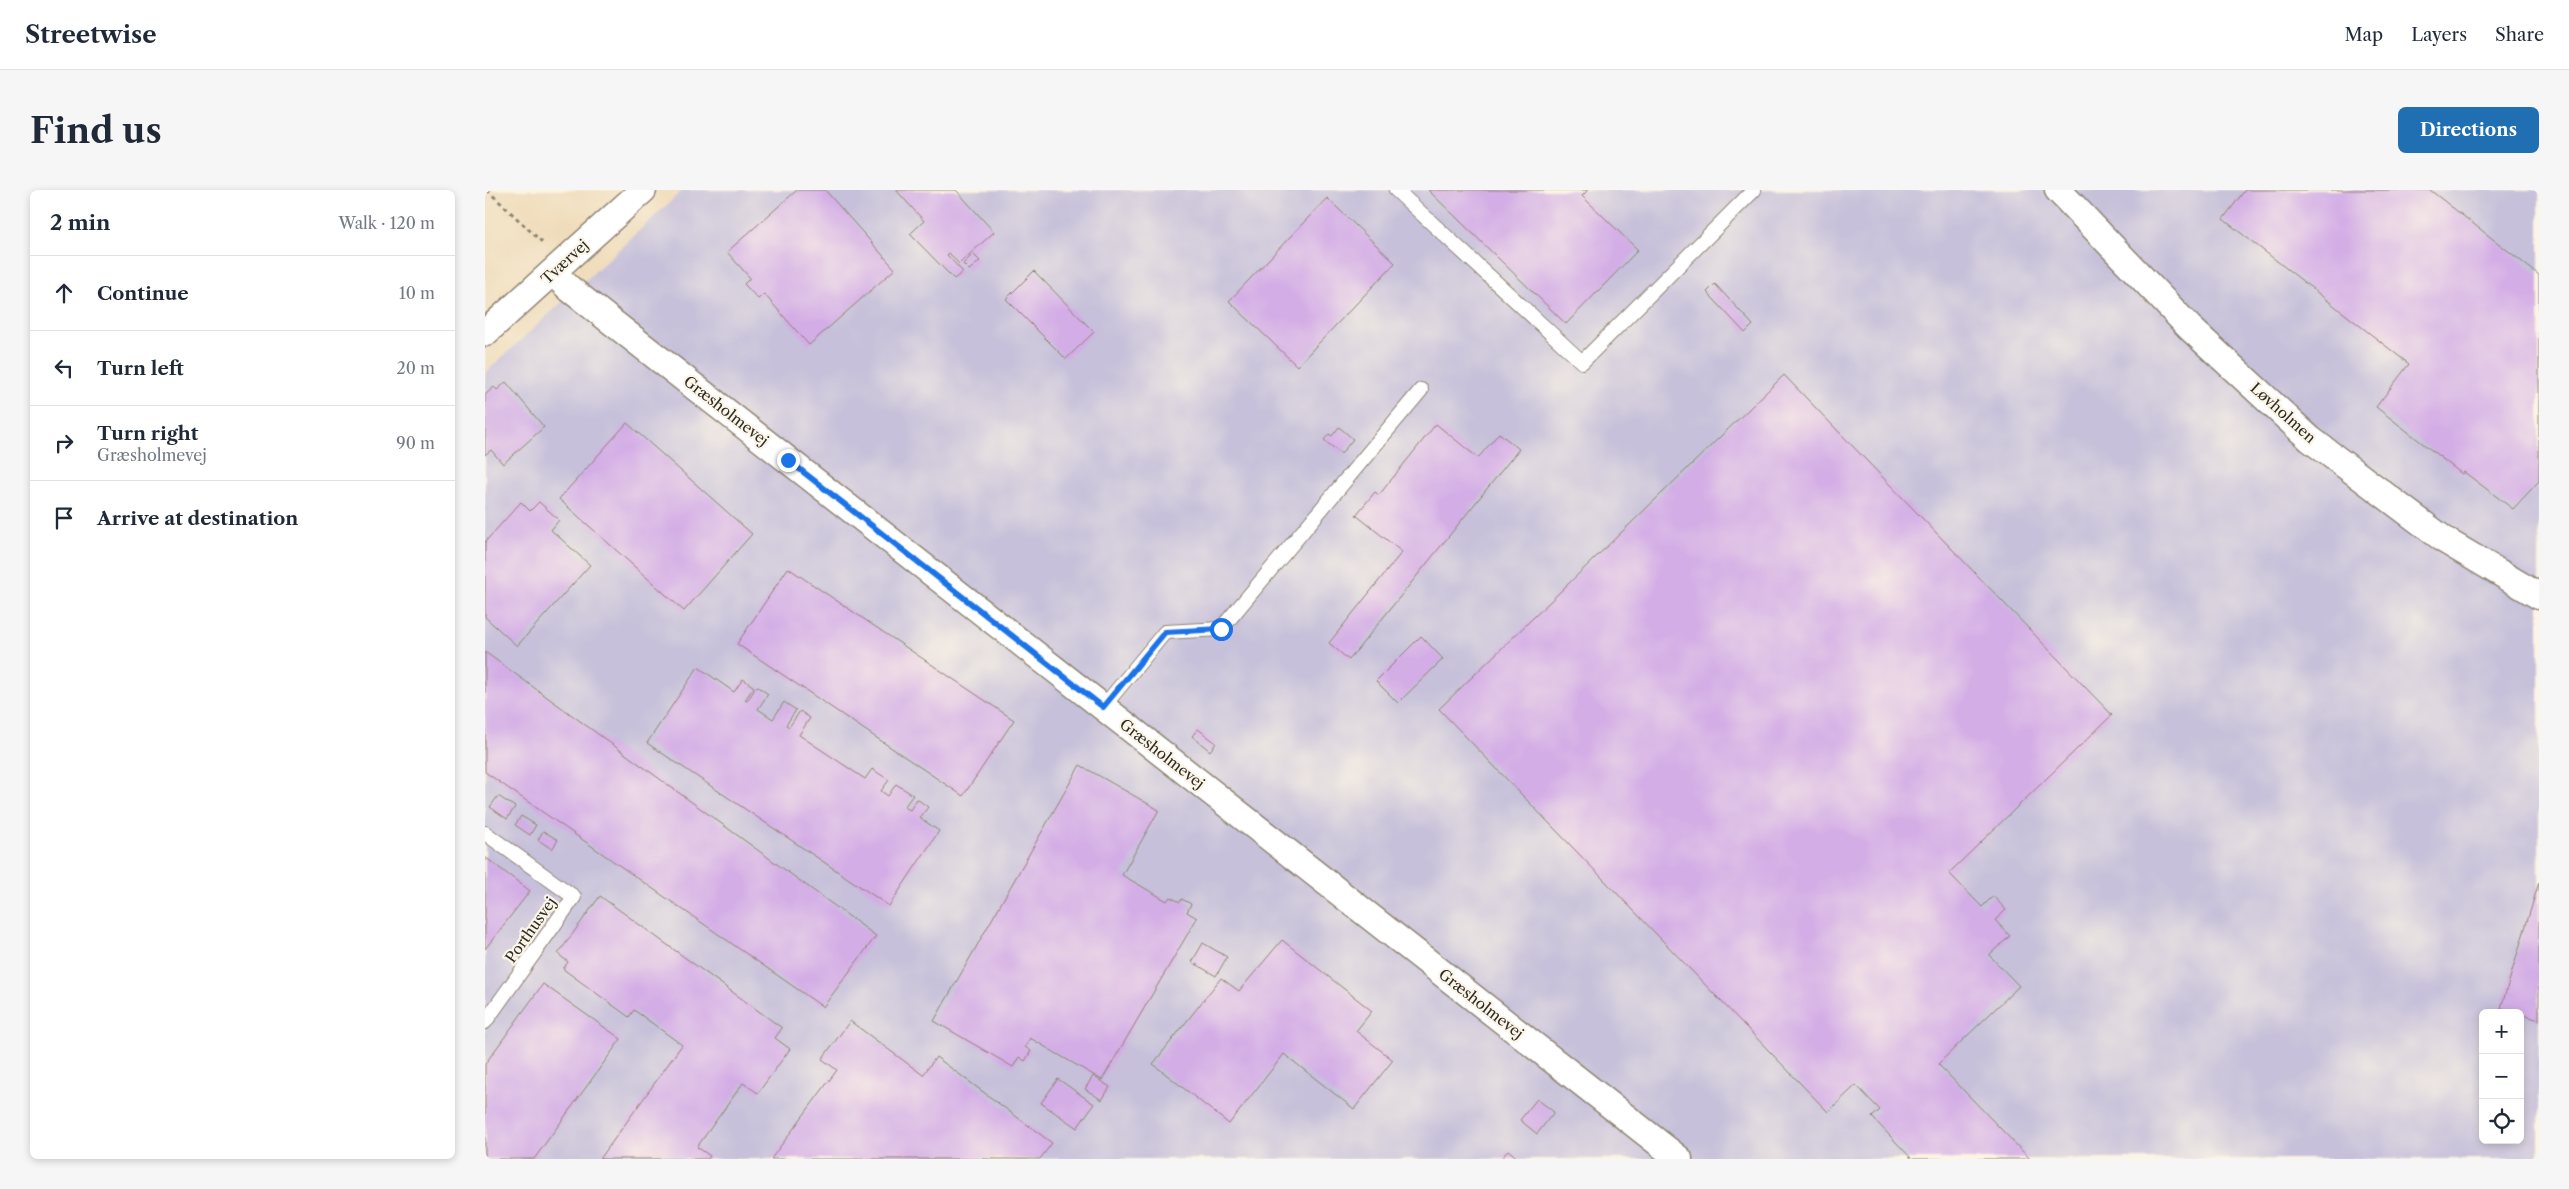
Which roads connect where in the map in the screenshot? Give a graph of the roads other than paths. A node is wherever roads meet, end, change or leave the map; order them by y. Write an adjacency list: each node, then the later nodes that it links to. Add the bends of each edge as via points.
1 (643, 190): 5 (street, Tværvej)
2 (1396, 190): 3 (lane, via 1581,362)
3 (1753, 190)
4 (2058, 190): 8 (street, Løvholmen, via 2190,328 2310,439 2446,541)
5 (558, 268): 6 (street, Tværvej); 9 (street, Græsholmevej, via 577,295)
6 (485, 333)
7 (1421, 390): 9 (lane, via 1221,629 1165,632)
8 (2539, 596)
9 (1103, 707): 12 (street, Græsholmevej)
10 (485, 833): 11 (lane, Porthusvej, via 574,897)
11 (485, 1022)
12 (1679, 1159)

